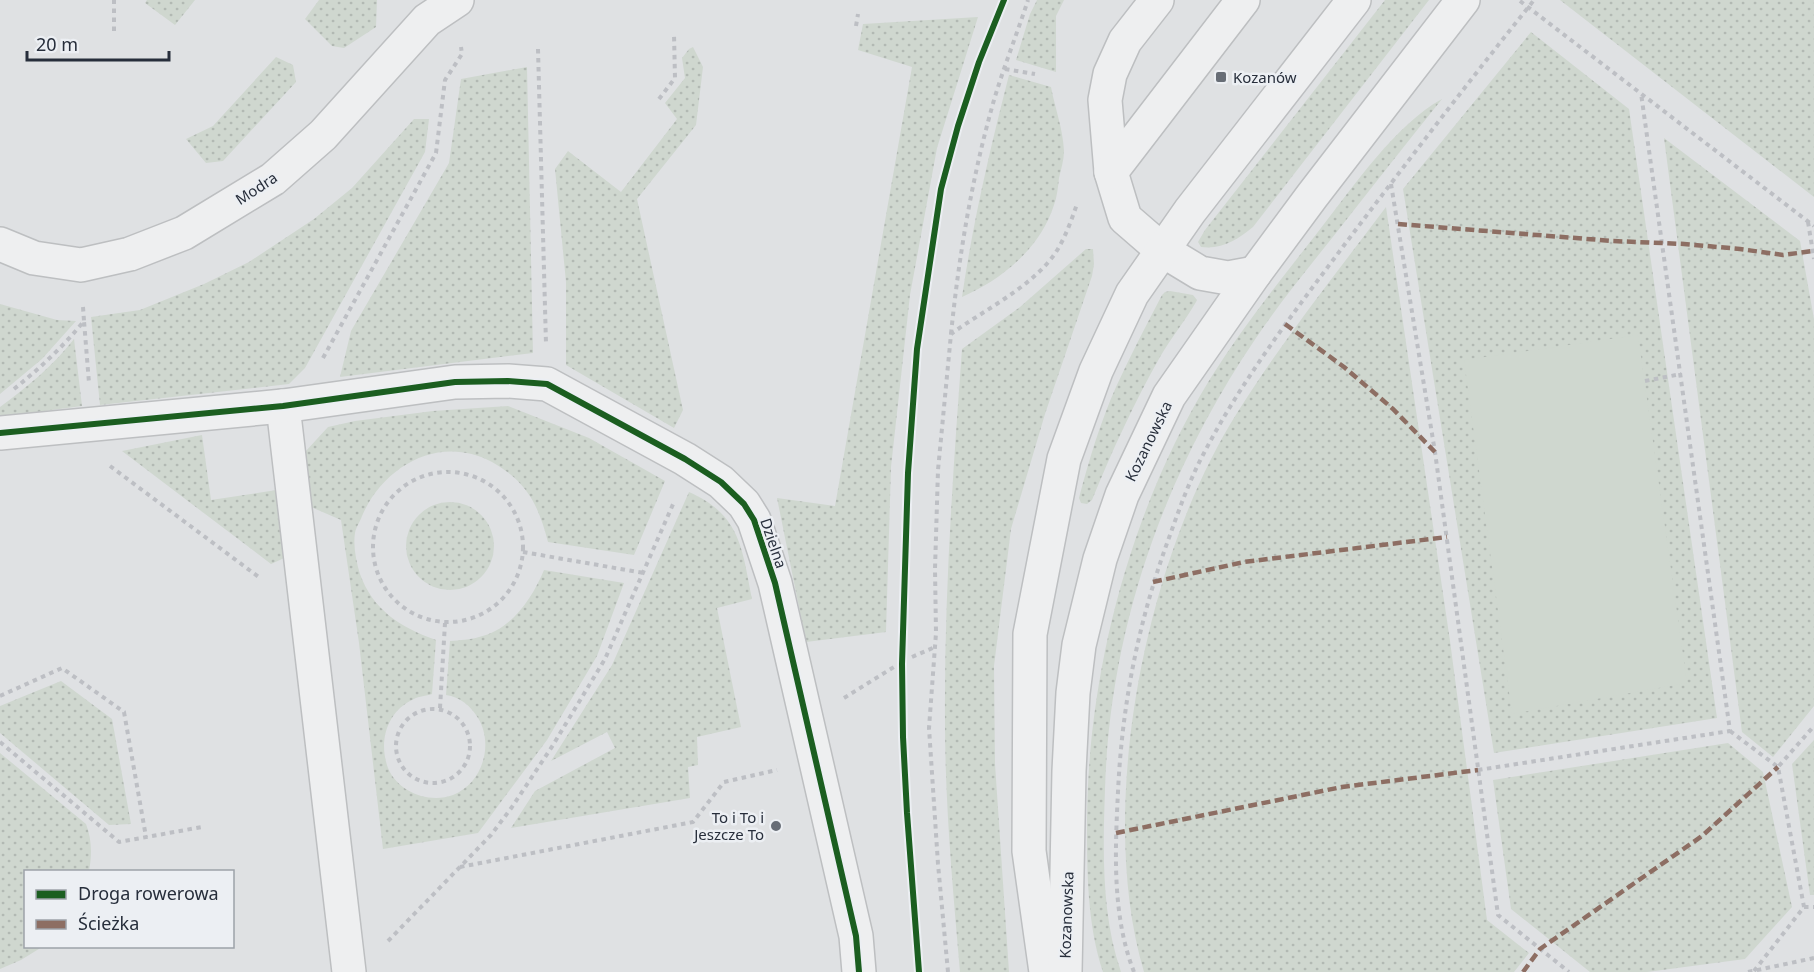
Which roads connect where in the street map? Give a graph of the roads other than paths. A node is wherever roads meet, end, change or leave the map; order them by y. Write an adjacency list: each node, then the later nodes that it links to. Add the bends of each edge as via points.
1 (1157, 0): 6 (street, via 1125,40 1110,74 1105,100)
2 (1243, 0): 6 (street)
3 (1354, 0): 8 (street, Kozanowska)
4 (1463, 0): 9 (street, Kozanowska)
5 (452, 3): 7 (street, Modra, via 427,20 323,135 273,179 184,233 130,254 81,265 34,258)
6 (1111, 172): 8 (street, via 1125,218)
7 (0, 244)
8 (1162, 250): 9 (street, via 1200,273 1228,278); 14 (street, Kozanowska, via 1123,313 1096,371 1064,459 1030,634 1029,851)
9 (1255, 273): 15 (street, Kozanowska, via 1169,396 1122,495 1100,559 1079,645 1073,693)
10 (294, 405): 11 (street, Dzielna); 12 (street, via 307,613); 13 (street, Dzielna, via 455,382 547,384 691,463 721,482 744,504 754,520 775,583 856,936)
11 (0, 433)
12 (349, 972)
13 (859, 972)
14 (1046, 972)
15 (1065, 972)

